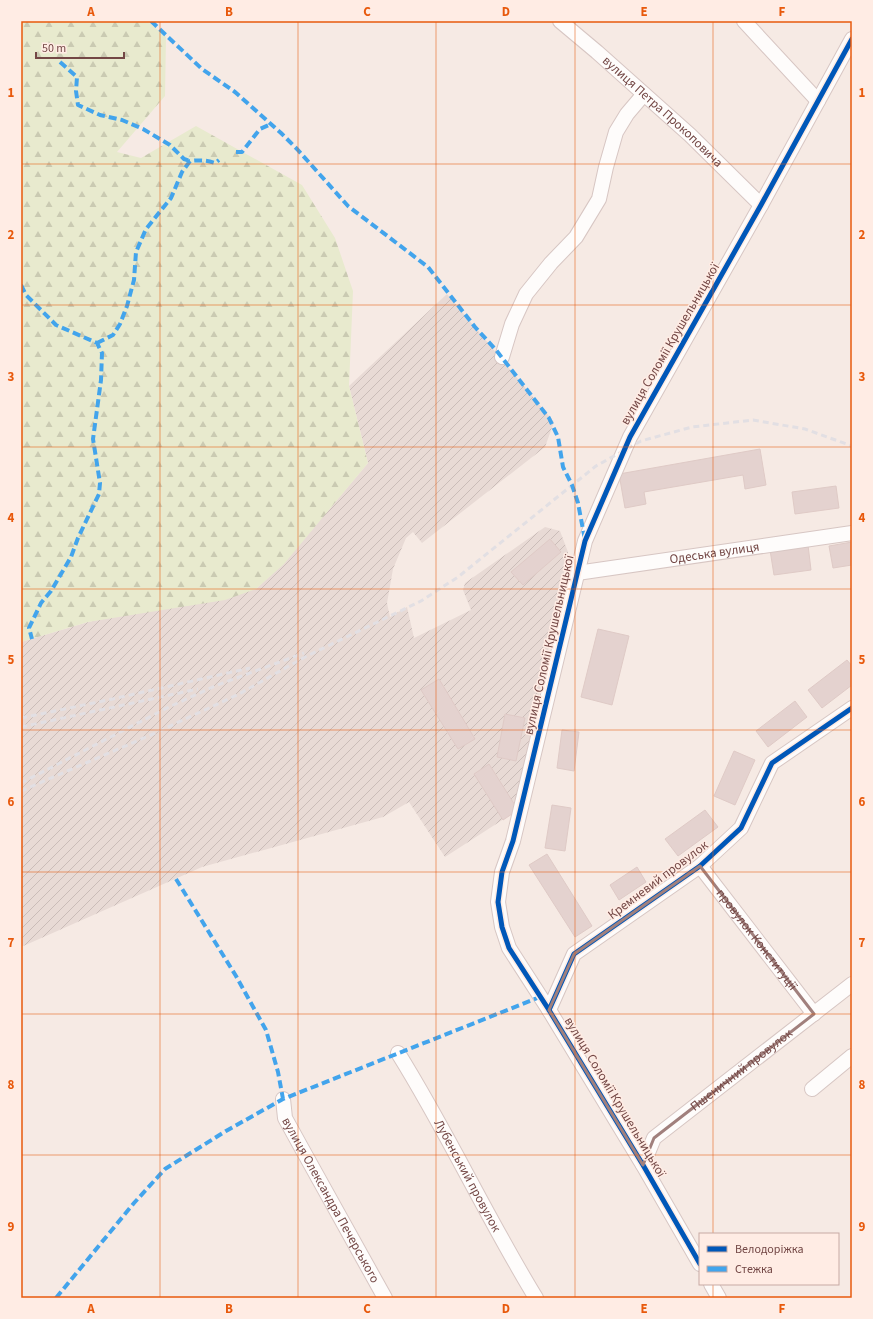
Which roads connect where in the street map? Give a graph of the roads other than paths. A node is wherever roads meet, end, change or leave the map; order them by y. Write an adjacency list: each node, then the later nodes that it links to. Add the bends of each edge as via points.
1 (560, 21): 4 (street, вулиця Петра Прокоповича)
2 (744, 21): 5 (street)
3 (852, 39): 5 (street, вулиця Соломії Крушельницької)
4 (644, 94): 6 (street, вулиця Петра Прокоповича); 7 (street, via 616,132 599,199 576,237 526,294 512,324)
5 (818, 101): 6 (street, вулиця Соломії Крушельницької)
6 (761, 205): 9 (street, вулиця Соломії Крушельницької, via 630,437 585,541)
7 (502, 358)
8 (852, 533): 9 (street, Одеська вулиця)
9 (577, 573): 13 (street, вулиця Соломії Крушельницької, via 513,841 502,872 498,902 509,948)
10 (852, 708): 11 (street, Кремневий провулок, via 772,763 741,828)
11 (700, 866): 13 (street, Кремневий провулок, via 574,954); 14 (street, провулок Конституції)
12 (852, 984): 14 (street, Пшеничний провулок)
13 (549, 1010): 19 (street, вулиця Соломії Крушельницької)
14 (814, 1014): 19 (street, Пшеничний провулок, via 654,1138)
15 (398, 1053): 23 (street, Лубенський провулок)
16 (852, 1056): 17 (street)
17 (812, 1089)
18 (283, 1099): 22 (street, вулиця Олександра Печерського, via 286,1118 292,1130)
19 (644, 1165): 20 (street, вулиця Соломії Крушельницької)
20 (699, 1262)
21 (712, 1285): 24 (street)
22 (385, 1298)
23 (536, 1298)
24 (719, 1298)

